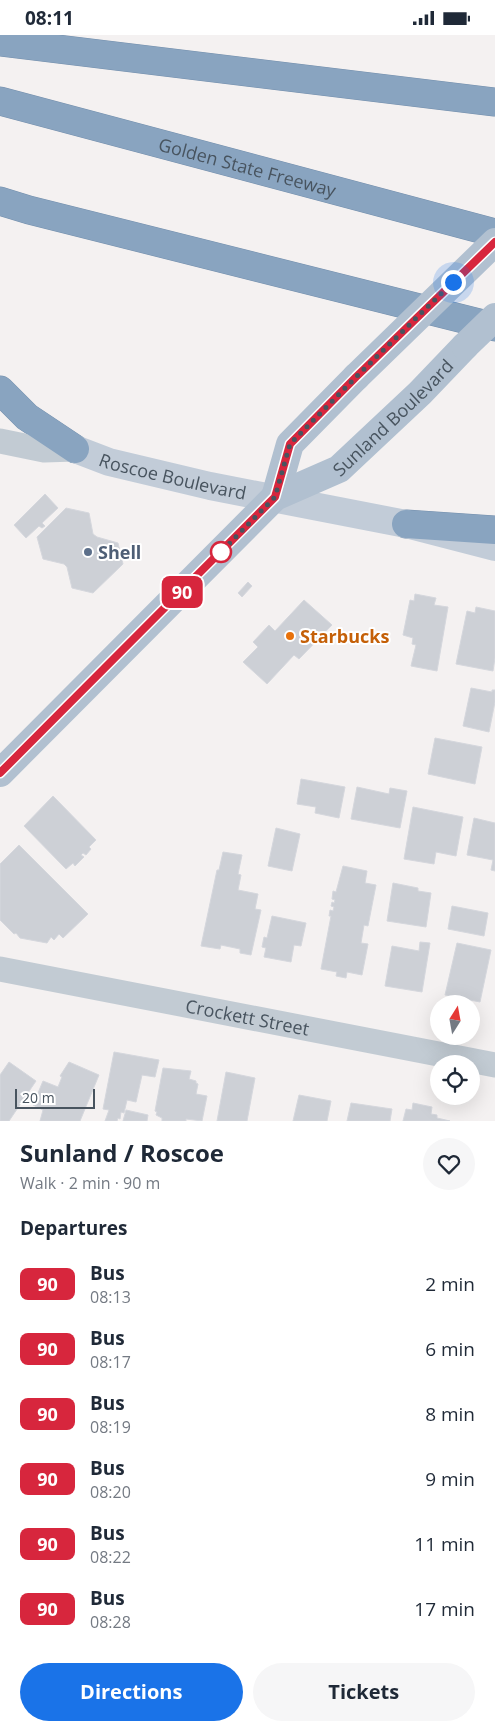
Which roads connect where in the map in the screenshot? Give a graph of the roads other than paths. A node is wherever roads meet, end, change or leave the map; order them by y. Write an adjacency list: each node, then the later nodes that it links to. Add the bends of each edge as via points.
1 (0, 42): 3 (highway)
2 (0, 101): 5 (highway, Golden State Freeway)
3 (495, 102)
4 (0, 201): 8 (highway)
5 (495, 233)
6 (495, 241): 12 (main road, Sunland Boulevard, bridge, via 290,444)
7 (495, 317): 12 (main road, Sunland Boulevard, bridge, via 339,469)
8 (495, 327)
9 (0, 390): 11 (highway, via 27,417)
10 (0, 441): 11 (street, Roscoe Boulevard, via 44,450)
11 (75, 449): 12 (main road, Roscoe Boulevard, via 109,463)
12 (275, 497): 13 (main road, Roscoe Boulevard); 16 (main road, Sunland Boulevard)
13 (406, 524): 14 (highway); 15 (main road, Roscoe Boulevard)
14 (495, 530)
15 (495, 547)
16 (0, 773)
17 (0, 969): 18 (street, Crockett Street)
18 (495, 1065)

